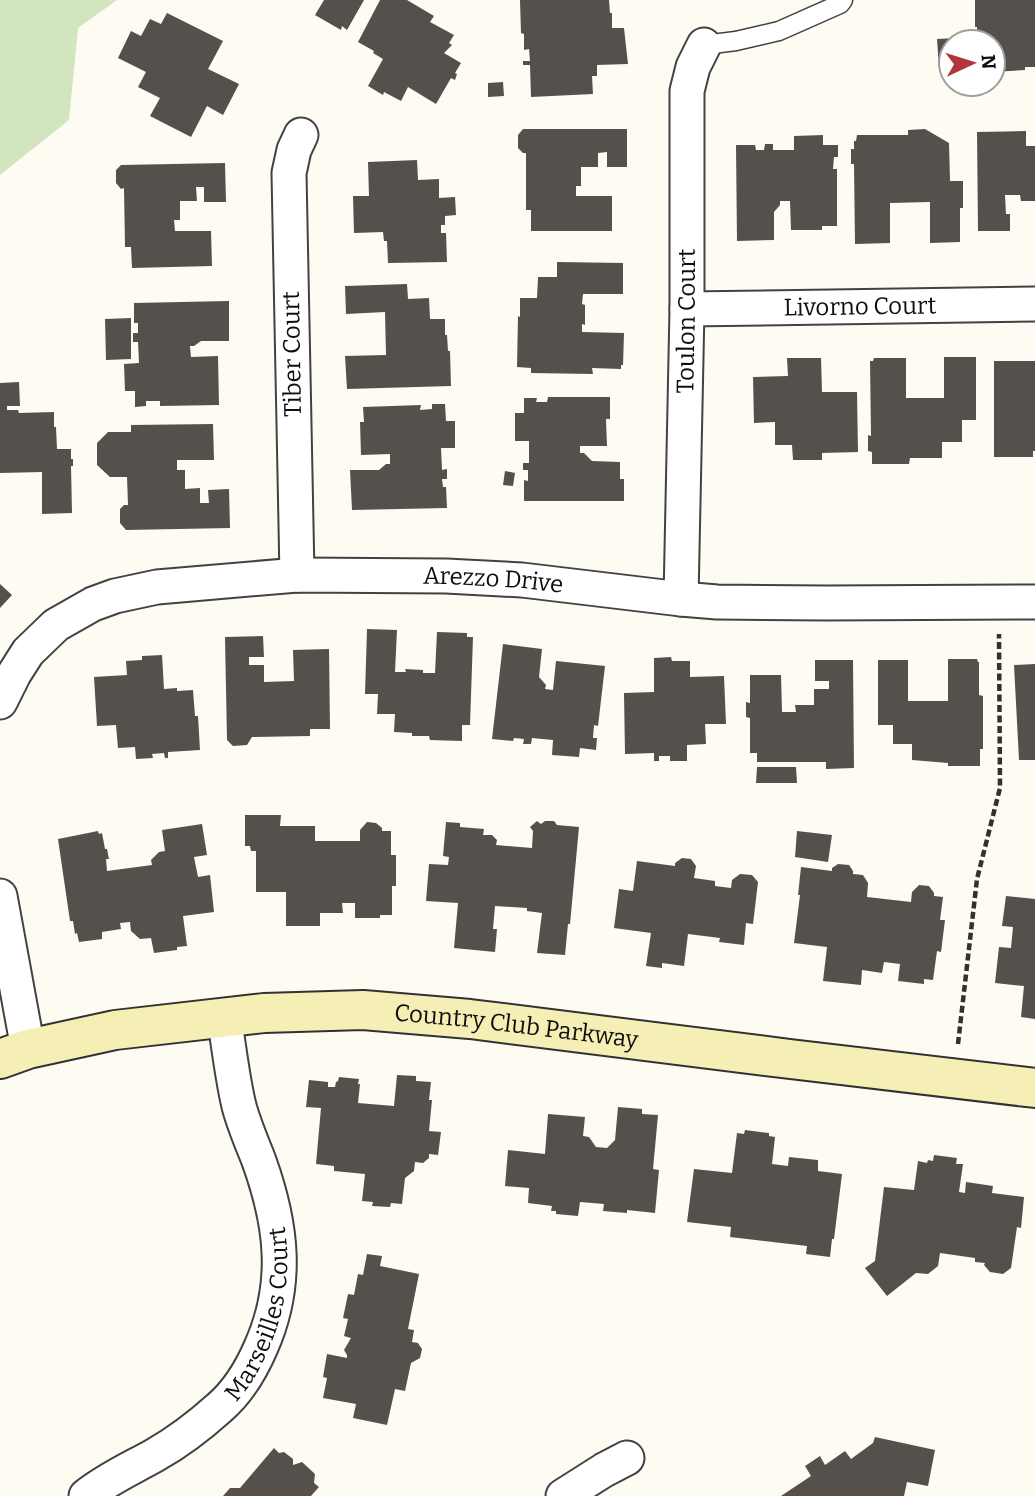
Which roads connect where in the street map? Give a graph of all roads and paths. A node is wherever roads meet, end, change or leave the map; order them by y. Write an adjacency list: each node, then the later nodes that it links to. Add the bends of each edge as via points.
1 (842, 0): 2 (lane, via 779,30)
2 (704, 45): 5 (street, Toulon Court, via 687,90)
3 (301, 135): 6 (street, Tiber Court, via 289,173)
4 (1035, 304): 5 (street, Livorno Court)
5 (687, 309): 7 (street, Toulon Court)
6 (297, 575): 7 (street, Arezzo Drive, via 509,579); 10 (street, Arezzo Drive, via 157,587 93,604 41,638)
7 (681, 599): 8 (street, Arezzo Drive)
8 (1035, 602)
9 (999, 633): 13 (path, via 1000,788 977,879)
10 (0, 702)
11 (0, 896): 14 (street)
12 (224, 1017): 14 (street, Country Club Parkway, via 114,1030); 15 (street, Country Club Parkway, via 307,1011 413,1013); 17 (street, Marseilles Court, via 239,1105 278,1232 280,1278 267,1334 230,1399 178,1441)
13 (958, 1044)
14 (14, 1054)
15 (1035, 1088)
16 (627, 1458): 18 (street)
17 (86, 1496)
18 (563, 1496)

